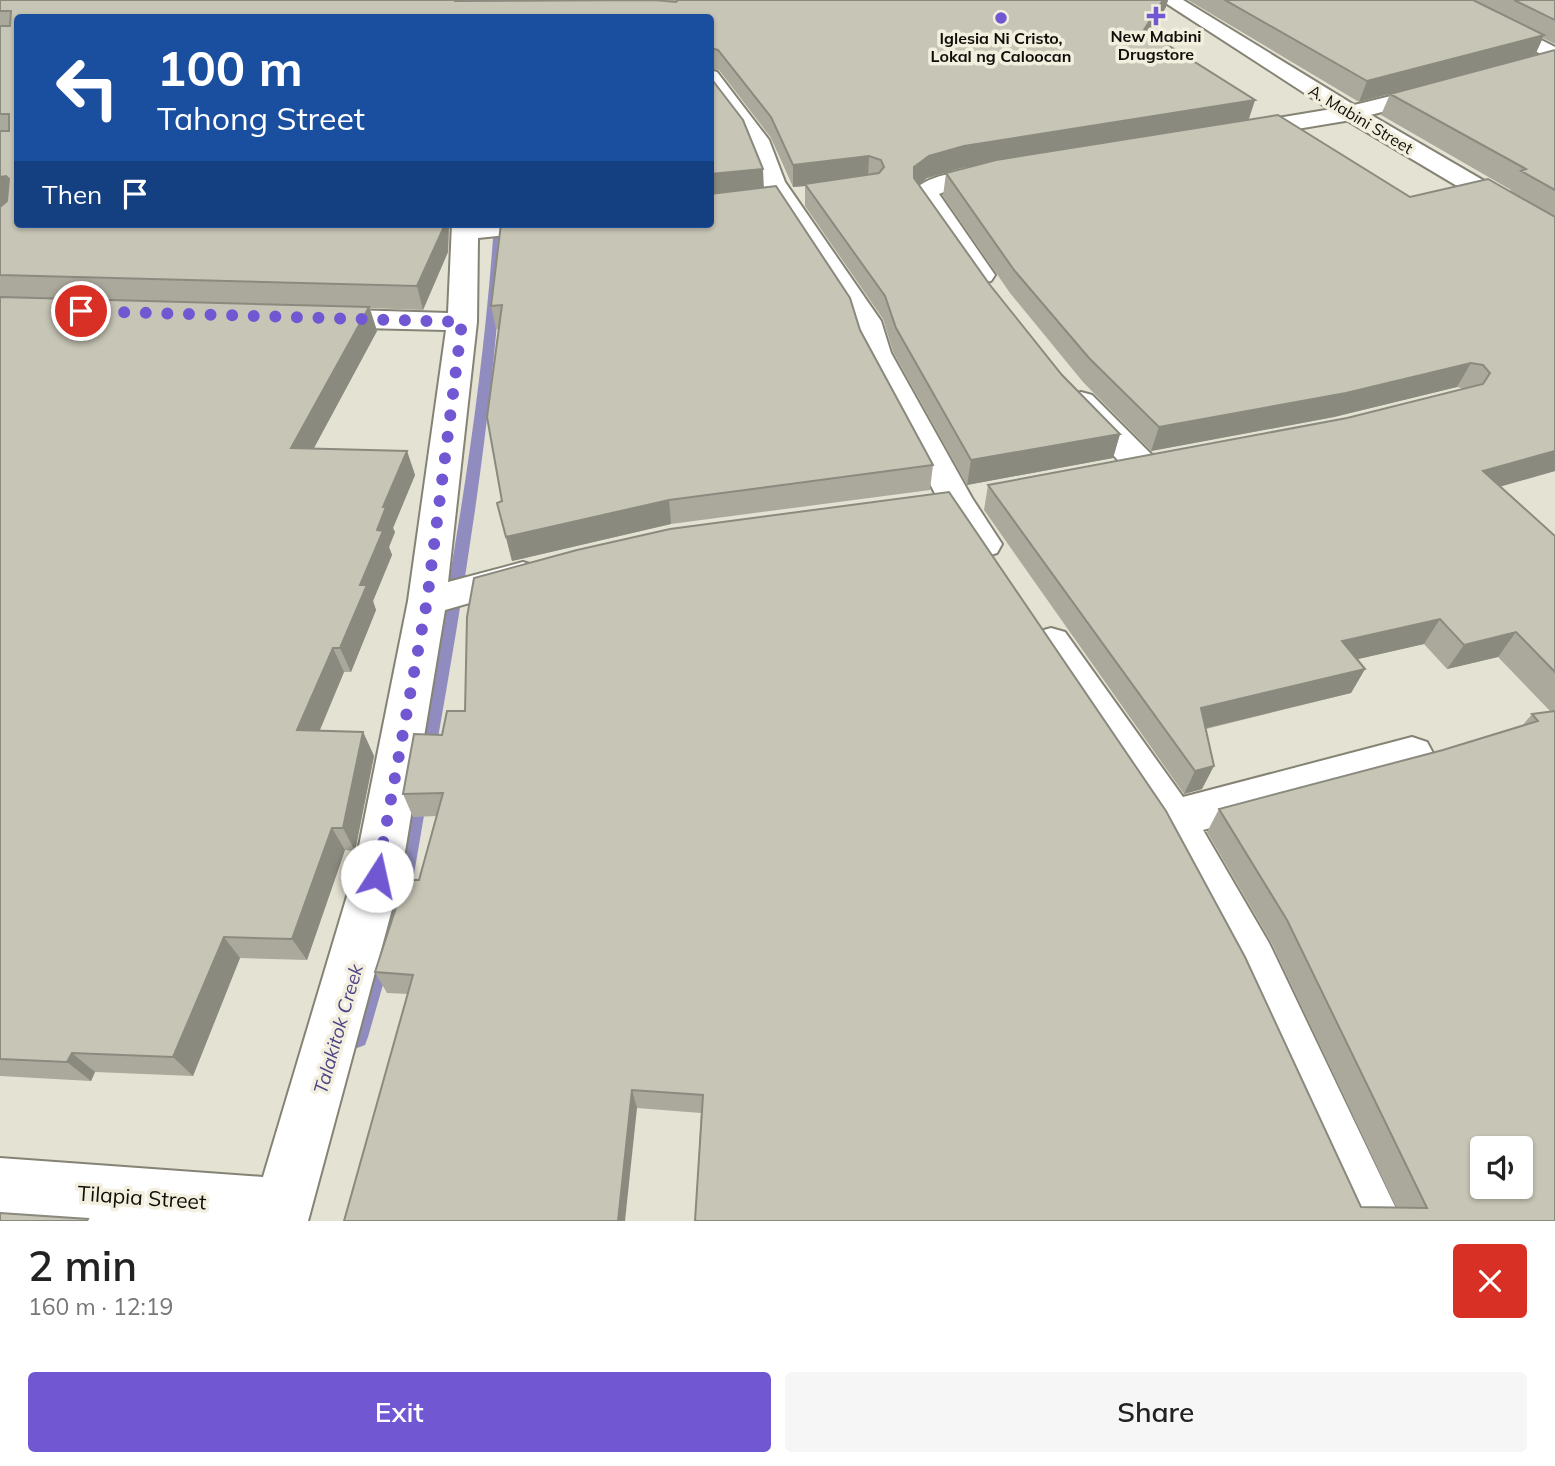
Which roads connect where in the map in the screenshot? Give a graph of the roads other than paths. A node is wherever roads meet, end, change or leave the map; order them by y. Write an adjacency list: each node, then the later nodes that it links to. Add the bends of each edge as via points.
1 (1170, 0): 7 (street, A. Mabini Street)
2 (1448, 0): 3 (street)
3 (1555, 57): 4 (street)
4 (1530, 66)
5 (714, 81): 17 (street, via 757,140 773,182 866,321 876,353)
6 (1453, 86): 7 (street)
7 (1351, 113): 8 (street); 11 (street, A. Mabini Street)
8 (1223, 135)
9 (1019, 168): 12 (street, via 926,191 927,199)
10 (470, 228): 14 (street)
11 (1555, 233)
12 (991, 290)
13 (298, 317): 14 (street)
14 (462, 322): 21 (street)
15 (1062, 381): 16 (street, via 1157,463)
16 (1103, 474)
17 (969, 499): 18 (street); 20 (street)
18 (915, 507)
19 (555, 566): 21 (street)
20 (1006, 577)
21 (427, 601): 26 (street, via 377,876)
22 (1028, 610): 24 (street)
23 (1412, 755): 24 (street)
24 (1173, 819): 27 (street, via 1251,960)
25 (0, 1187): 26 (street, Tilapia Street)
26 (282, 1214)
27 (1373, 1221)

